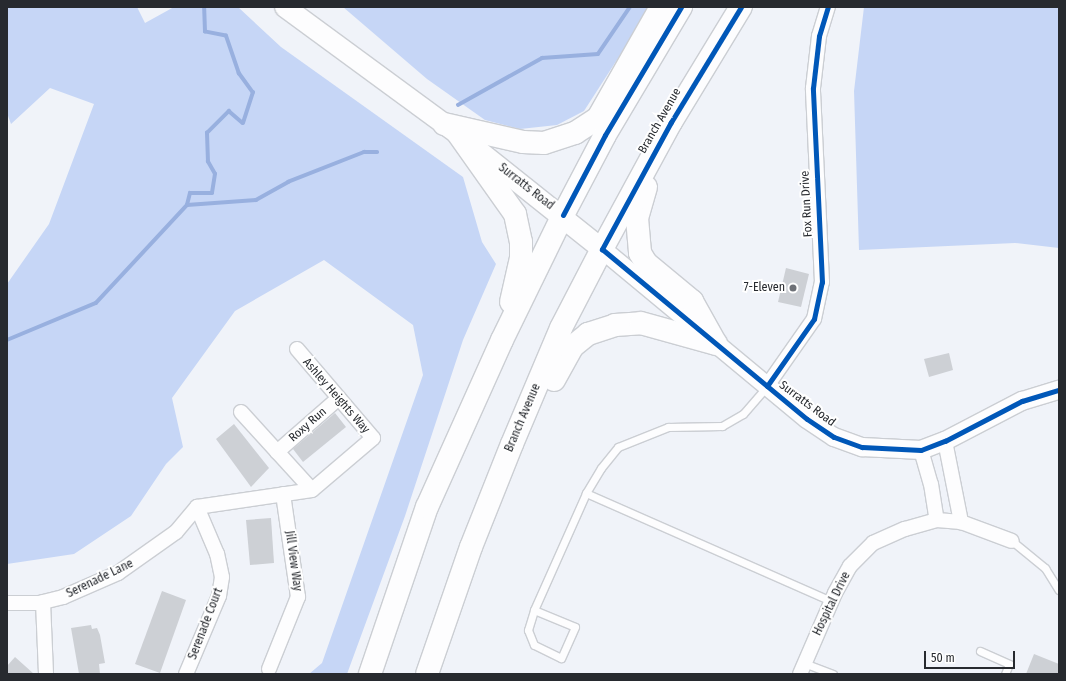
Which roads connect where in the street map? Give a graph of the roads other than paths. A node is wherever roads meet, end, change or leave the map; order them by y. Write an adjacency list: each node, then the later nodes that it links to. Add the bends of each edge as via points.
1 (285, 7): 7 (main road, Surratts Road)
2 (661, 7): 7 (highway, via 598,118 575,133 544,143 522,142)
3 (681, 7): 8 (highway, via 605,135)
4 (741, 7): 6 (highway, Branch Avenue)
5 (828, 7): 13 (street, Fox Run Drive, via 819,36 813,88 820,289 814,319 808,330)
6 (671, 122): 9 (highway, Branch Avenue); 11 (highway, via 640,204 637,244 646,263 692,301)
7 (452, 129): 8 (main road, Surratts Road); 10 (highway, via 510,206 518,227 521,258)
8 (564, 215): 9 (main road, Surratts Road); 10 (highway)
9 (602, 249): 11 (street, Surratts Road); 18 (highway, Branch Avenue, via 561,328)
10 (502, 340): 38 (highway, via 427,507)
11 (716, 344): 13 (street, Surratts Road); 18 (highway, via 641,323 616,324 588,334 564,357 529,435)
12 (297, 349): 15 (street, Ashley Heights Way)
13 (767, 386): 19 (street, Surratts Road, via 806,419 834,437 873,449); 22 (lane, via 743,414 722,426 668,426 625,442 606,461)
14 (1059, 390): 17 (street, Surratts Road, via 1022,401)
15 (339, 398): 20 (street, Roxy Run); 21 (street, Ashley Heights Way, via 373,438)
16 (241, 412): 20 (street)
17 (945, 441): 19 (street, Surratts Road); 26 (street)
18 (512, 444): 39 (highway, Branch Avenue, via 471,547)
19 (921, 450): 25 (street, via 931,484)
20 (277, 452): 21 (street)
21 (312, 490): 23 (street)
22 (586, 493): 29 (lane); 32 (lane)
23 (284, 494): 24 (street); 34 (street, Jill View Way, via 298,597)
24 (197, 507): 30 (street, Serenade Lane, via 176,532 118,573 63,597); 37 (street, Serenade Court, via 217,554 222,577 219,596)
25 (937, 520): 26 (street, Hospital Drive); 29 (street, Hospital Drive, via 904,529 873,543 850,566)
26 (961, 522): 27 (street, Hospital Drive)
27 (1012, 541): 28 (lane, via 1045,568)
28 (1059, 590)
29 (831, 601): 35 (street, Hospital Drive)
30 (43, 602): 31 (street, Serenade Lane); 36 (street)
31 (7, 603)
32 (534, 610): 32 (lane, via 528,630 534,646 561,658 575,627)
33 (980, 651): 41 (lane, via 1009,664)
34 (269, 669)
35 (802, 669): 40 (lane)
36 (46, 674)
37 (186, 674)
38 (370, 674)
39 (427, 674)
40 (833, 674)
41 (1005, 674)

